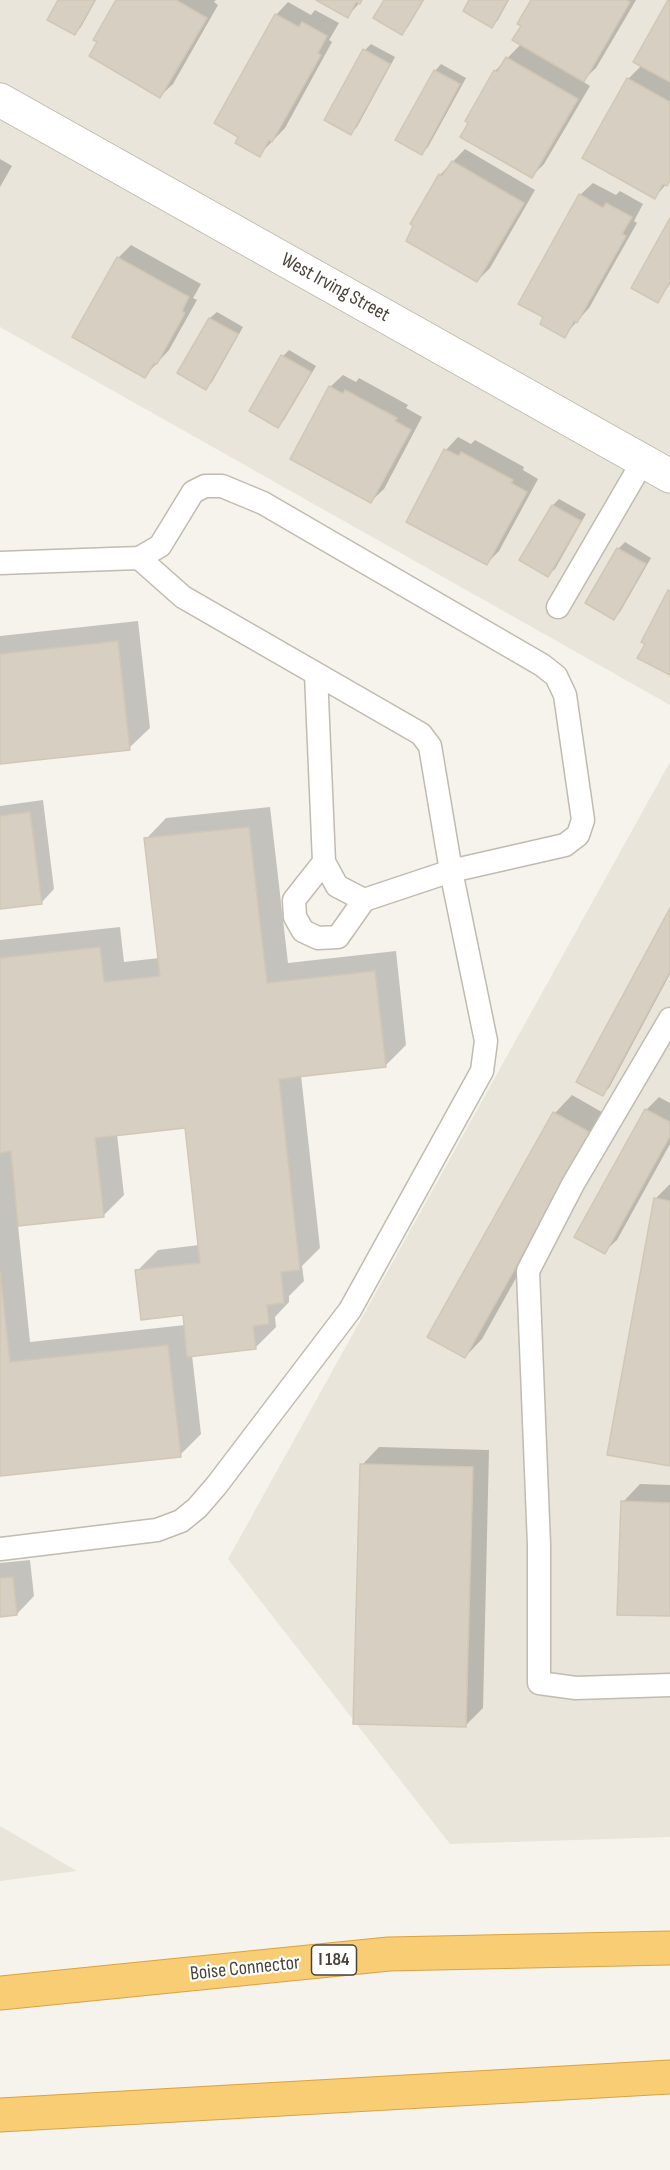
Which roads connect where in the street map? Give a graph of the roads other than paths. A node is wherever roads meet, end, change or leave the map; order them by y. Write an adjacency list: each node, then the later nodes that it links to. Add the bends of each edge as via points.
1 (0, 100): 2 (street, West Irving Street)
2 (657, 468): 5 (lane)
3 (139, 558): 4 (lane); 6 (lane, via 183,597); 8 (lane, via 160,546 193,492 205,486 222,486 263,503 556,676 564,695 582,805 578,835 565,845)
4 (0, 563)
5 (558, 607)
6 (316, 674): 7 (lane); 8 (lane, via 421,734 430,746)
7 (324, 862): 9 (lane, via 337,886); 9 (lane, via 294,900 295,917 303,931 318,938 338,937)
8 (451, 871): 9 (lane); 11 (lane, via 486,1041 482,1071 350,1310 216,1486 181,1521 157,1530)
9 (364, 900)
10 (670, 1019): 12 (lane, via 573,1184 528,1271 539,1545 539,1683 576,1688)
11 (0, 1549)
12 (670, 1685)
13 (670, 1948): 14 (highway, Boise Connector / I 184, via 389,1954)
14 (0, 1993)
15 (670, 2077): 16 (highway)
16 (0, 2115)

